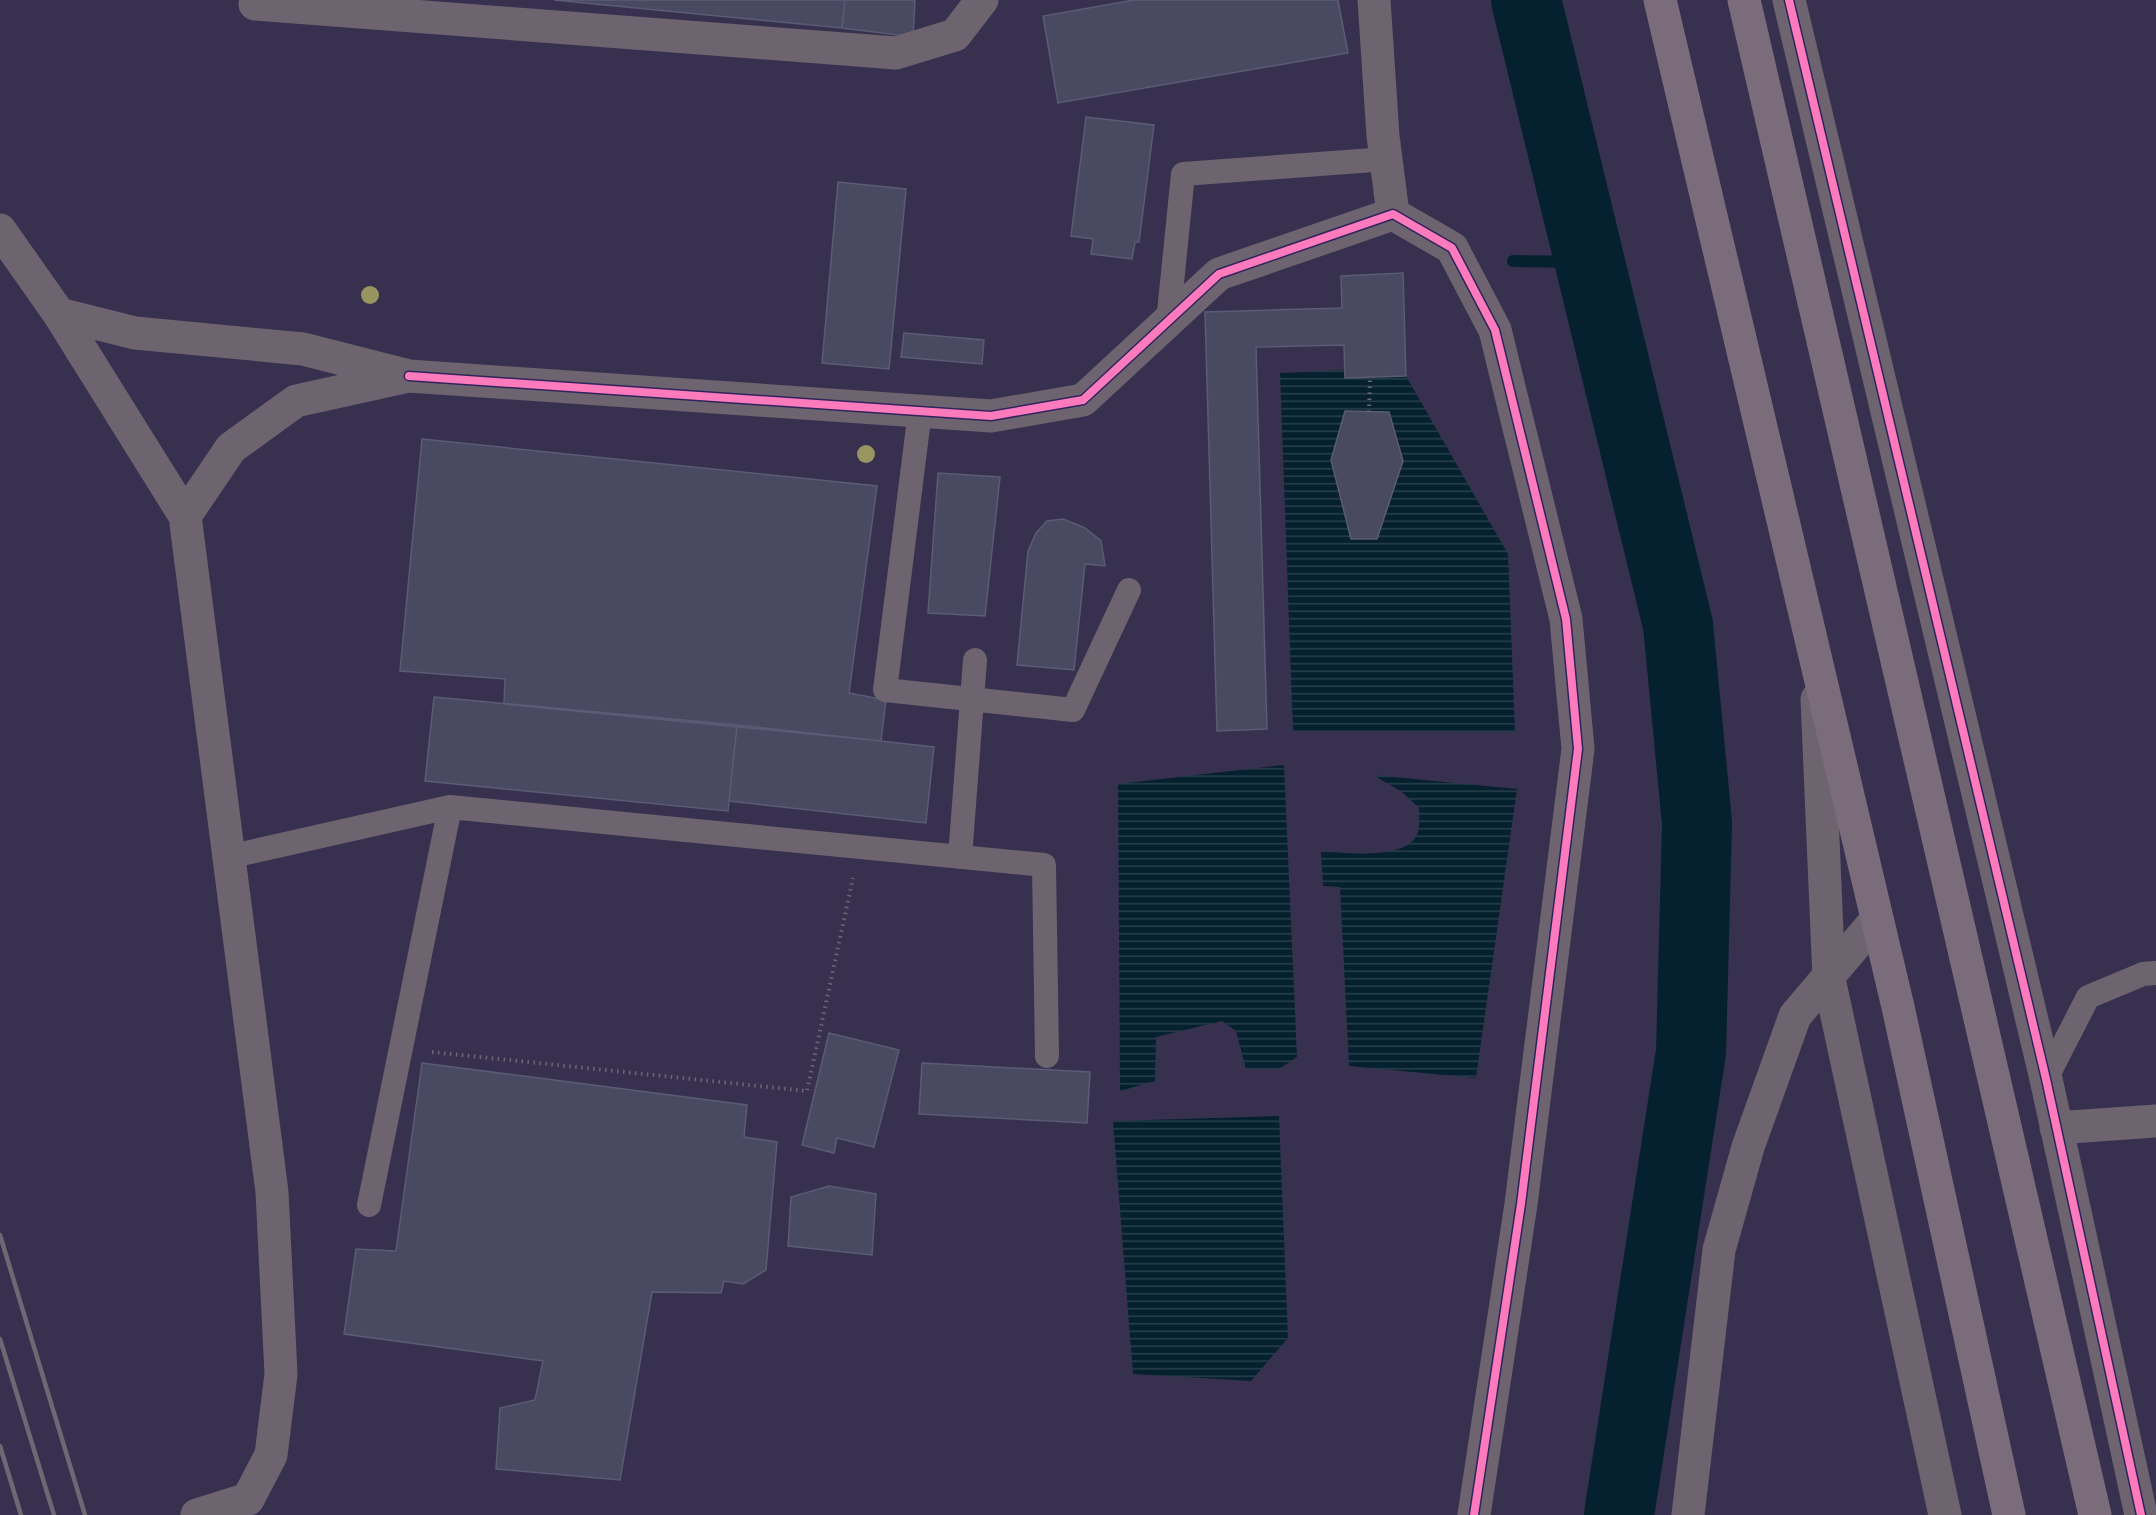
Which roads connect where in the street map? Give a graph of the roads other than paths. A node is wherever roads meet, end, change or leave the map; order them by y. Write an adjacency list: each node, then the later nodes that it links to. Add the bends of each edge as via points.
1 (982, 0): 6 (street, via 955,35 896,53)
2 (1374, 0): 7 (street)
3 (1660, 0): 16 (highway)
4 (1744, 0): 35 (highway)
5 (1789, 0): 26 (street)
6 (255, 4)
7 (1387, 159): 8 (street); 11 (lane, via 1184,174)
8 (1393, 214): 11 (street, via 1219,274); 31 (street, via 1452,248 1495,330 1566,619 1578,749 1521,1204)
9 (0, 230): 10 (street)
10 (58, 314): 12 (street, via 135,333 303,349); 14 (street)
11 (1168, 322): 13 (street, via 1083,400 991,416)
12 (409, 376): 13 (street); 14 (street, via 296,401 231,448)
13 (920, 411): 18 (lane, via 885,690)
14 (185, 516): 20 (street)
15 (1129, 590): 18 (lane, via 1073,710)
16 (1815, 654): 22 (highway); 24 (street)
17 (975, 660): 18 (lane)
18 (973, 699): 21 (lane)
19 (450, 807): 20 (lane); 21 (lane); 29 (lane)
20 (228, 857): 30 (street, via 272,1192 280,1374 271,1455 248,1499)
21 (960, 857): 25 (lane, via 1044,865)
22 (1877, 919): 24 (street); 34 (highway)
23 (2156, 973): 26 (lane, via 2143,974 2088,997)
24 (1829, 979): 32 (street, via 1795,1016 1748,1147 1719,1250); 33 (street)
25 (1047, 1056)
26 (2046, 1079): 28 (street)
27 (2156, 1121): 28 (street)
28 (2056, 1128): 36 (street)
29 (369, 1205)
30 (197, 1515)
31 (1474, 1515)
32 (1688, 1515)
33 (1946, 1515)
34 (2009, 1515)
35 (2095, 1515)
36 (2141, 1515)

